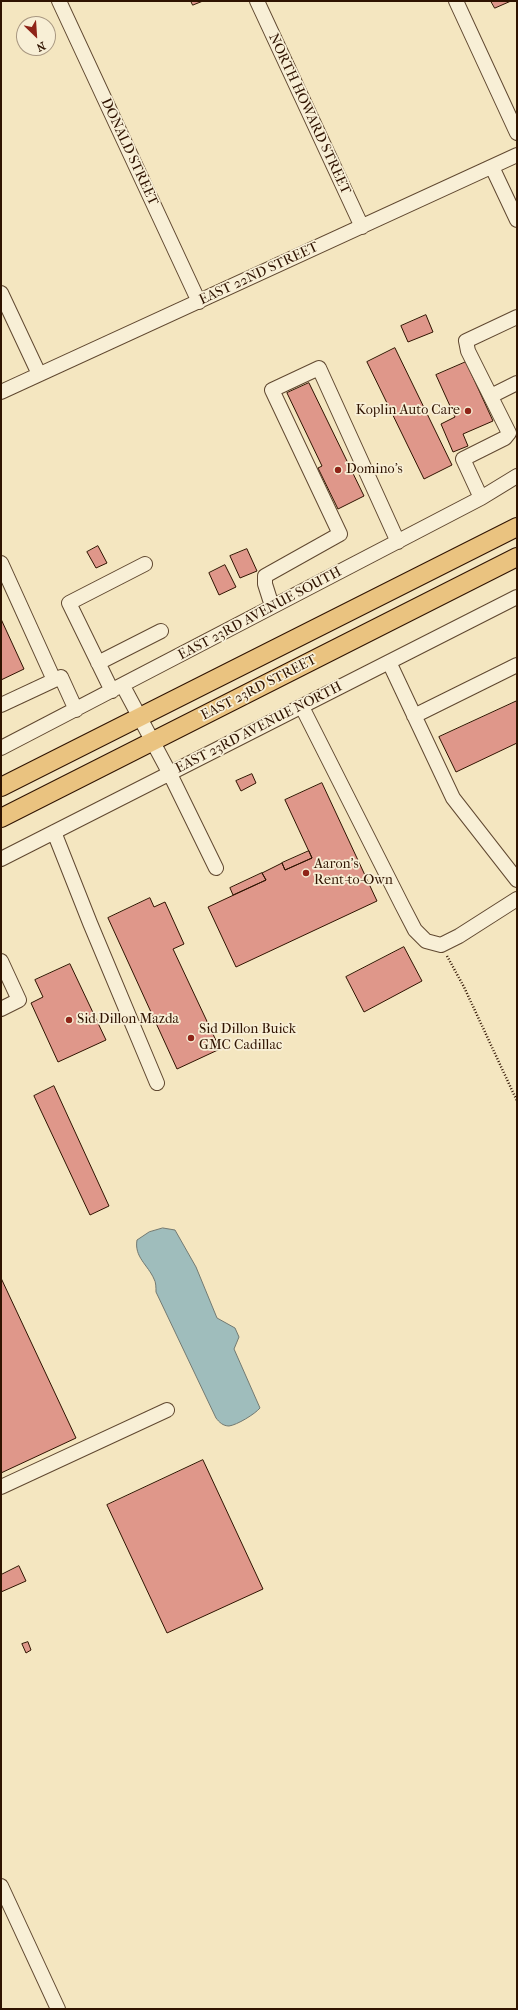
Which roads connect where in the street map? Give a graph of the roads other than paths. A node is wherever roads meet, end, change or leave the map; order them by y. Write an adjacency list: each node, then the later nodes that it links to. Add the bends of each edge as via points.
1 (59, 1): 10 (street, DONALD STREET)
2 (257, 1): 8 (street, NORTH HOWARD STREET)
3 (456, 1): 4 (street)
4 (517, 133)
5 (517, 155): 6 (street, EAST 22ND STREET)
6 (492, 166): 7 (street); 8 (street, EAST 22ND STREET)
7 (517, 220)
8 (362, 227): 10 (street, EAST 22ND STREET)
9 (1, 293): 12 (street)
10 (199, 302): 12 (street, EAST 22ND STREET)
11 (517, 317): 15 (street, via 466,341 468,351)
12 (38, 374): 14 (street, EAST 22ND STREET)
13 (517, 383): 15 (street)
14 (1, 392)
15 (490, 396): 17 (street, via 509,432 505,438 463,459)
16 (517, 476): 17 (street, EAST 23RD AVENUE SOUTH)
17 (481, 498): 19 (street, EAST 23RD AVENUE SOUTH)
18 (517, 527): 35 (main road, EAST 23RD STREET)
19 (398, 542): 24 (street, EAST 23RD AVENUE SOUTH); 24 (street, via 319,368 272,390 340,534 265,576)
20 (517, 557): 36 (main road, EAST 23RD STREET)
21 (1, 562): 29 (street)
22 (145, 564): 27 (street, via 70,603)
23 (517, 598): 26 (street, EAST 23RD AVENUE NORTH)
24 (272, 606): 30 (street, EAST 23RD AVENUE SOUTH)
25 (161, 631): 27 (street)
26 (389, 662): 32 (street, EAST 23RD AVENUE NORTH); 34 (street)
27 (98, 663): 30 (street)
28 (517, 665): 34 (street)
29 (54, 680): 31 (street); 33 (street, via 61,677)
30 (118, 689): 33 (street, EAST 23RD AVENUE SOUTH); 35 (street)
31 (1, 705)
32 (302, 707): 38 (street, EAST 23RD AVENUE NORTH); 45 (street, via 415,930 426,941 441,945)
33 (76, 710): 37 (street, EAST 23RD AVENUE SOUTH)
34 (414, 716): 44 (street, via 453,798)
35 (140, 718): 36 (street); 39 (main road, EAST 23RD STREET)
36 (153, 742): 38 (street); 40 (main road, EAST 23RD STREET)
37 (1, 748)
38 (170, 774): 41 (street, EAST 23RD AVENUE NORTH); 43 (street)
39 (1, 787)
40 (1, 818)
41 (54, 832): 42 (street, EAST 23RD AVENUE NORTH); 48 (street)
42 (1, 859)
43 (216, 868)
44 (517, 880)
45 (517, 899)
46 (1, 961): 47 (street, via 19,1000)
47 (1, 1009)
48 (157, 1083)
49 (167, 1410): 50 (street)
50 (1, 1487)
51 (1, 1886): 52 (street)
52 (58, 2009)

